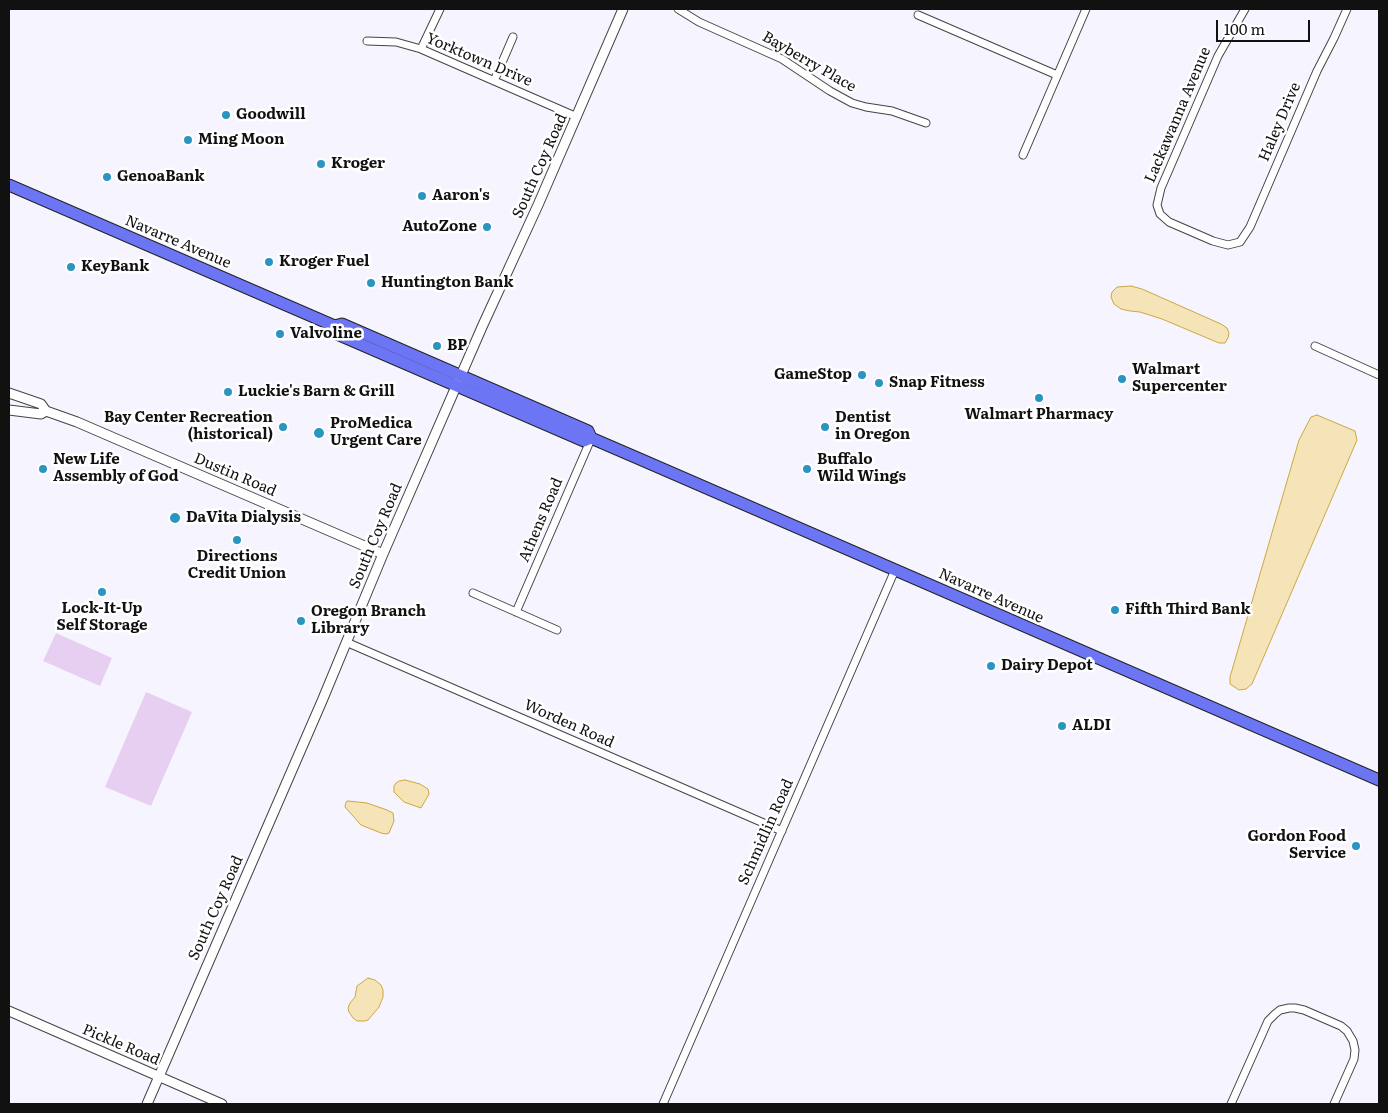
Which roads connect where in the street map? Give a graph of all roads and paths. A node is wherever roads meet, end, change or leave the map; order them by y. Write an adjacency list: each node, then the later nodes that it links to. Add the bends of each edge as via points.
1 (440, 9): 11 (street)
2 (623, 9): 14 (street, South Coy Road)
3 (670, 9): 7 (street, Bayberry Place)
4 (1086, 9): 12 (street)
5 (1245, 9): 18 (street, Lackawanna Avenue, via 1218,56 1157,200 1157,208 1163,217 1174,224 1219,244)
6 (1347, 9): 18 (street, Haley Drive, via 1250,227)
7 (681, 11): 15 (street, Bayberry Place, via 782,59 852,104 892,111)
8 (918, 15): 12 (street)
9 (513, 37): 13 (street)
10 (367, 41): 11 (street, Yorktown Drive, via 396,42)
11 (421, 49): 13 (street, Yorktown Drive)
12 (1057, 75): 16 (street)
13 (494, 81): 14 (street, Yorktown Drive)
14 (577, 117): 21 (street, South Coy Road)
15 (926, 123)
16 (1023, 155)
17 (9, 186): 21 (highway, Navarre Avenue, via 335,326 342,324)
18 (1236, 244)
19 (1314, 346): 20 (street)
20 (1379, 375)
21 (459, 381): 25 (highway, Navarre Avenue); 26 (highway, Navarre Avenue); 28 (street, South Coy Road)
22 (9, 393): 24 (street, Dustin Road, via 41,404)
23 (9, 410): 24 (street, Dustin Road, via 41,414)
24 (46, 411): 28 (street, Dustin Road)
25 (550, 426): 26 (highway, via 574,431); 27 (highway, Navarre Avenue, via 584,441)
26 (579, 427): 27 (highway, Navarre Avenue, via 588,431)
27 (591, 438): 29 (highway, Navarre Avenue); 31 (street, Athens Road)
28 (383, 554): 33 (street, South Coy Road)
29 (895, 570): 34 (highway, Navarre Avenue); 35 (street, Schmidlin Road)
30 (473, 593): 31 (street)
31 (516, 612): 32 (street)
32 (557, 630)
33 (346, 642): 35 (street, Worden Road); 37 (street, South Coy Road)
34 (1379, 780)
35 (782, 831): 40 (street, Schmidlin Road)
36 (9, 1011): 37 (street, Pickle Road)
37 (159, 1076): 38 (street, South Coy Road); 39 (street, Pickle Road)
38 (147, 1104)
39 (222, 1104)
40 (663, 1104)
41 (1231, 1104): 42 (street, via 1266,1024 1283,1009 1295,1008 1338,1024 1352,1039 1353,1062)
42 (1334, 1104)

